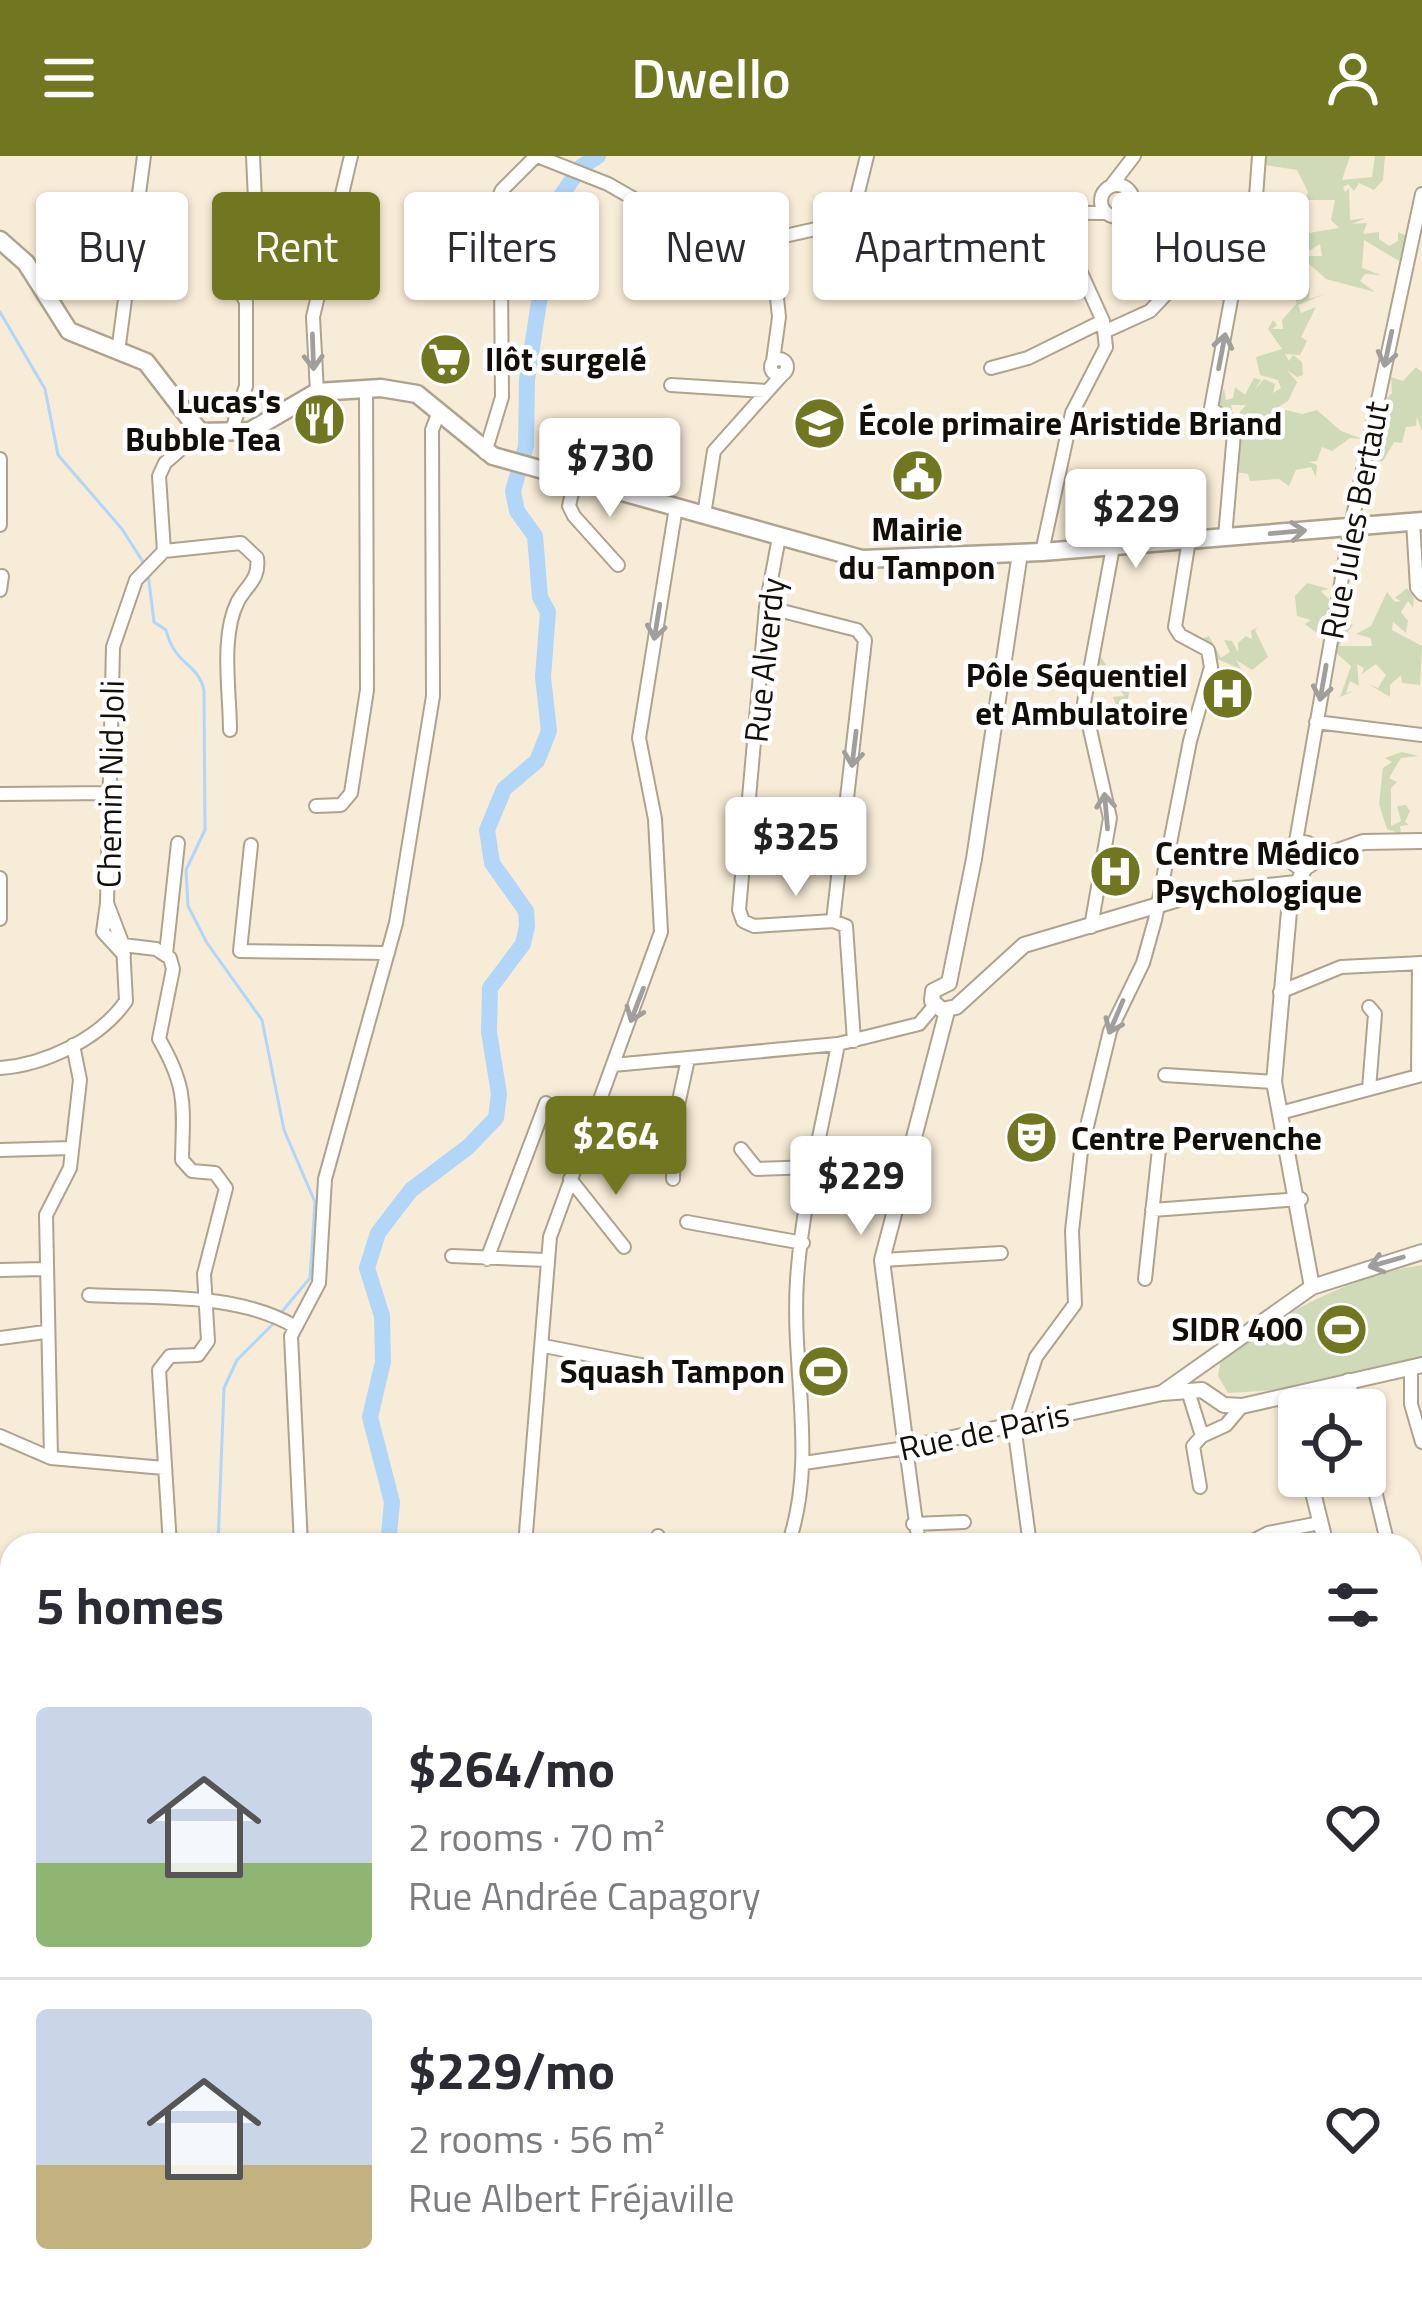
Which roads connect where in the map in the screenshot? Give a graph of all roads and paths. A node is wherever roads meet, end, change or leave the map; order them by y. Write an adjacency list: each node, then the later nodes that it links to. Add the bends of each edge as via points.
1 (144, 156): 25 (street)
2 (253, 156): 33 (street, via 255,200 224,259 245,302 246,386)
3 (351, 156): 30 (street, one-way to 30, via 313,317)
4 (537, 156): 7 (street); 34 (street, via 502,190 490,218 501,280 502,397)
5 (867, 156): 10 (street)
6 (1259, 156): 12 (street)
7 (557, 159): 13 (street)
8 (1131, 161): 9 (street)
9 (1118, 187): 11 (street); 15 (street)
10 (858, 192)
11 (1122, 192)
12 (1256, 192)
13 (623, 193)
14 (1422, 194): 41 (street, Rue Jules Bertaut, one-way to 41)
15 (1104, 208): 16 (street); 17 (street); 18 (street)
16 (1088, 210)
17 (1088, 213)
18 (1112, 215)
19 (0, 240): 25 (main road, via 26,262 69,332)
20 (1088, 290): 24 (street)
21 (775, 300): 29 (street, via 780,366)
22 (1160, 300): 24 (street)
23 (1232, 300): 43 (street, one-way to 23, via 1233,424 1211,408)
24 (1105, 326): 26 (street); 46 (street, via 1102,358 1072,413)
25 (118, 352): 32 (main road, via 155,370)
26 (991, 368)
27 (671, 385): 29 (street)
28 (366, 389): 30 (main road); 31 (main road, via 403,389); 57 (street, via 367,690 351,793 341,806)
29 (766, 391): 38 (street, via 714,451)
30 (317, 392): 33 (main road)
31 (439, 412): 34 (main road); 70 (street, via 432,430 433,696)
32 (200, 432): 33 (main road); 48 (street, via 159,476)
33 (231, 434)
34 (489, 454): 36 (main road)
35 (0, 459): 40 (street)
36 (575, 479): 37 (main road); 49 (street, via 569,506)
37 (676, 507): 38 (main road); 81 (street, one-way to 81, via 640,738 662,932)
38 (704, 515): 42 (main road)
39 (1418, 521): 41 (main road); 50 (street)
40 (0, 526)
41 (1351, 526): 43 (main road, one-way to 41); 52 (street, Rue Jules Bertaut, one-way to 52)
42 (779, 537): 47 (main road, via 862,559); 51 (street, Rue Alverdy)
43 (1226, 537): 44 (main road)
44 (1189, 540): 45 (main road); 64 (street, via 1175,627 1212,659)
45 (1113, 547): 46 (main road); 67 (street, one-way to 45, via 1110,818 1084,703)
46 (1042, 552): 47 (main road)
47 (1020, 553): 73 (street)
48 (160, 556): 53 (street, via 241,543 257,558 256,577 230,625); 55 (street, Chemin Nid Joli, via 136,580 113,647)
49 (618, 566)
50 (1422, 594)
51 (766, 607): 66 (street, one-way to 66, via 857,629 866,640); 66 (street, Rue Alverdy, via 739,910 754,926)
52 (1316, 722): 54 (street); 61 (street, Rue Jules Bertaut)
53 (230, 730)
54 (1422, 735)
55 (110, 793): 56 (street); 68 (street, Chemin Nid Joli, via 107,903)
56 (0, 794)
57 (316, 806)
58 (1422, 842): 61 (street, via 1363,842)
59 (178, 843): 69 (street)
60 (251, 845): 70 (street, via 240,951)
61 (1308, 856): 63 (street, Rue Jules Bertaut)
62 (0, 878): 65 (street)
63 (1291, 890): 64 (street, via 1210,891); 72 (street, Rue Jules Bertaut)
64 (1156, 908): 67 (street); 127 (street, one-way to 127, via 1143,963 1109,1031 1081,1150 1075,1304 1036,1357)
65 (0, 919)
66 (833, 921): 77 (street, via 849,930)
67 (1091, 927): 73 (street, via 1024,945)
68 (123, 950): 69 (street); 79 (street, via 126,1001)
69 (166, 953): 112 (street, via 172,969 159,1039 181,1076 182,1160 192,1171 215,1173 226,1187 204,1274)
70 (388, 953): 113 (street, via 325,1179 316,1291)
71 (1420, 963): 72 (street, via 1341,967); 85 (street, via 1418,1076)
72 (1280, 992): 84 (street, Rue Jules Bertaut)
73 (951, 999): 75 (street); 76 (street)
74 (1370, 1007): 85 (street)
75 (923, 1023): 76 (street); 77 (street)
76 (940, 1036): 105 (street)
77 (854, 1041): 78 (street)
78 (838, 1044): 80 (street); 92 (street)
79 (73, 1045): 82 (street, via 29,1066); 89 (street, via 80,1080)
80 (688, 1059): 81 (street); 94 (street)
81 (614, 1065): 93 (street)
82 (0, 1068)
83 (1165, 1075): 84 (street)
84 (1274, 1086): 87 (street, Rue Jules Bertaut)
85 (1369, 1090): 87 (street)
86 (546, 1102): 103 (street)
87 (1279, 1113): 95 (street, Rue Jules Bertaut)
88 (1160, 1140): 96 (street)
89 (72, 1148): 91 (street); 106 (street, via 69,1173 46,1206)
90 (741, 1149): 92 (street, via 758,1169)
91 (0, 1150)
92 (815, 1167): 98 (street)
93 (570, 1179): 99 (street); 104 (street)
94 (674, 1179)
95 (1300, 1199): 96 (street); 108 (street, Rue Jules Bertaut, via 1317,1265); 110 (street, Rue Jules Bertaut)
96 (1153, 1210): 109 (street)
97 (687, 1222): 98 (street)
98 (803, 1243): 133 (street, via 797,1340)
99 (624, 1246)
100 (1422, 1252): 108 (street, Rue de Paris, one-way to 108)
101 (1001, 1253): 105 (street)
102 (452, 1256): 103 (street)
103 (487, 1259): 104 (street)
104 (546, 1259): 116 (street)
105 (882, 1260): 131 (street)
106 (44, 1269): 107 (street); 114 (street)
107 (0, 1270)
108 (1350, 1272): 110 (street, Rue de Paris)
109 (1144, 1279)
110 (1312, 1287): 117 (street, Rue de Paris)
111 (89, 1295): 112 (street)
112 (206, 1303): 113 (street); 134 (street, via 202,1351 170,1356 159,1370)
113 (286, 1320): 142 (street)
114 (45, 1332): 115 (street); 132 (street)
115 (0, 1338)
116 (544, 1346): 118 (street); 143 (street)
117 (1201, 1362): 123 (street); 124 (street, Rue de Paris)
118 (646, 1366)
119 (1416, 1367): 120 (street); 130 (street, via 1412,1404)
120 (1348, 1380): 121 (street); 122 (street)
121 (1313, 1389)
122 (1350, 1389)
123 (1195, 1390): 124 (street, Rue de Paris); 126 (street, Rue de Paris); 129 (street)
124 (1162, 1393): 127 (street, Rue de Paris)
125 (1278, 1398): 126 (street)
126 (1242, 1406): 129 (street)
127 (1014, 1425): 131 (street, Rue de Paris); 146 (street)
128 (0, 1436): 132 (street)
129 (1202, 1436): 135 (street, via 1193,1446)
130 (1422, 1442)
131 (905, 1448): 133 (street, Rue de Paris); 140 (street)
132 (51, 1458): 134 (street)
133 (804, 1463): 144 (street)
134 (164, 1468): 141 (street)
135 (1200, 1487)
136 (1314, 1497): 139 (street)
137 (1376, 1497): 149 (street)
138 (964, 1522): 140 (street)
139 (1320, 1522): 147 (street); 148 (street)
140 (913, 1524): 145 (street)
141 (169, 1533)
142 (300, 1533)
143 (526, 1533)
144 (792, 1533)
145 (916, 1533)
146 (1028, 1533)
147 (1268, 1533)
148 (1322, 1533)
149 (1385, 1533)

